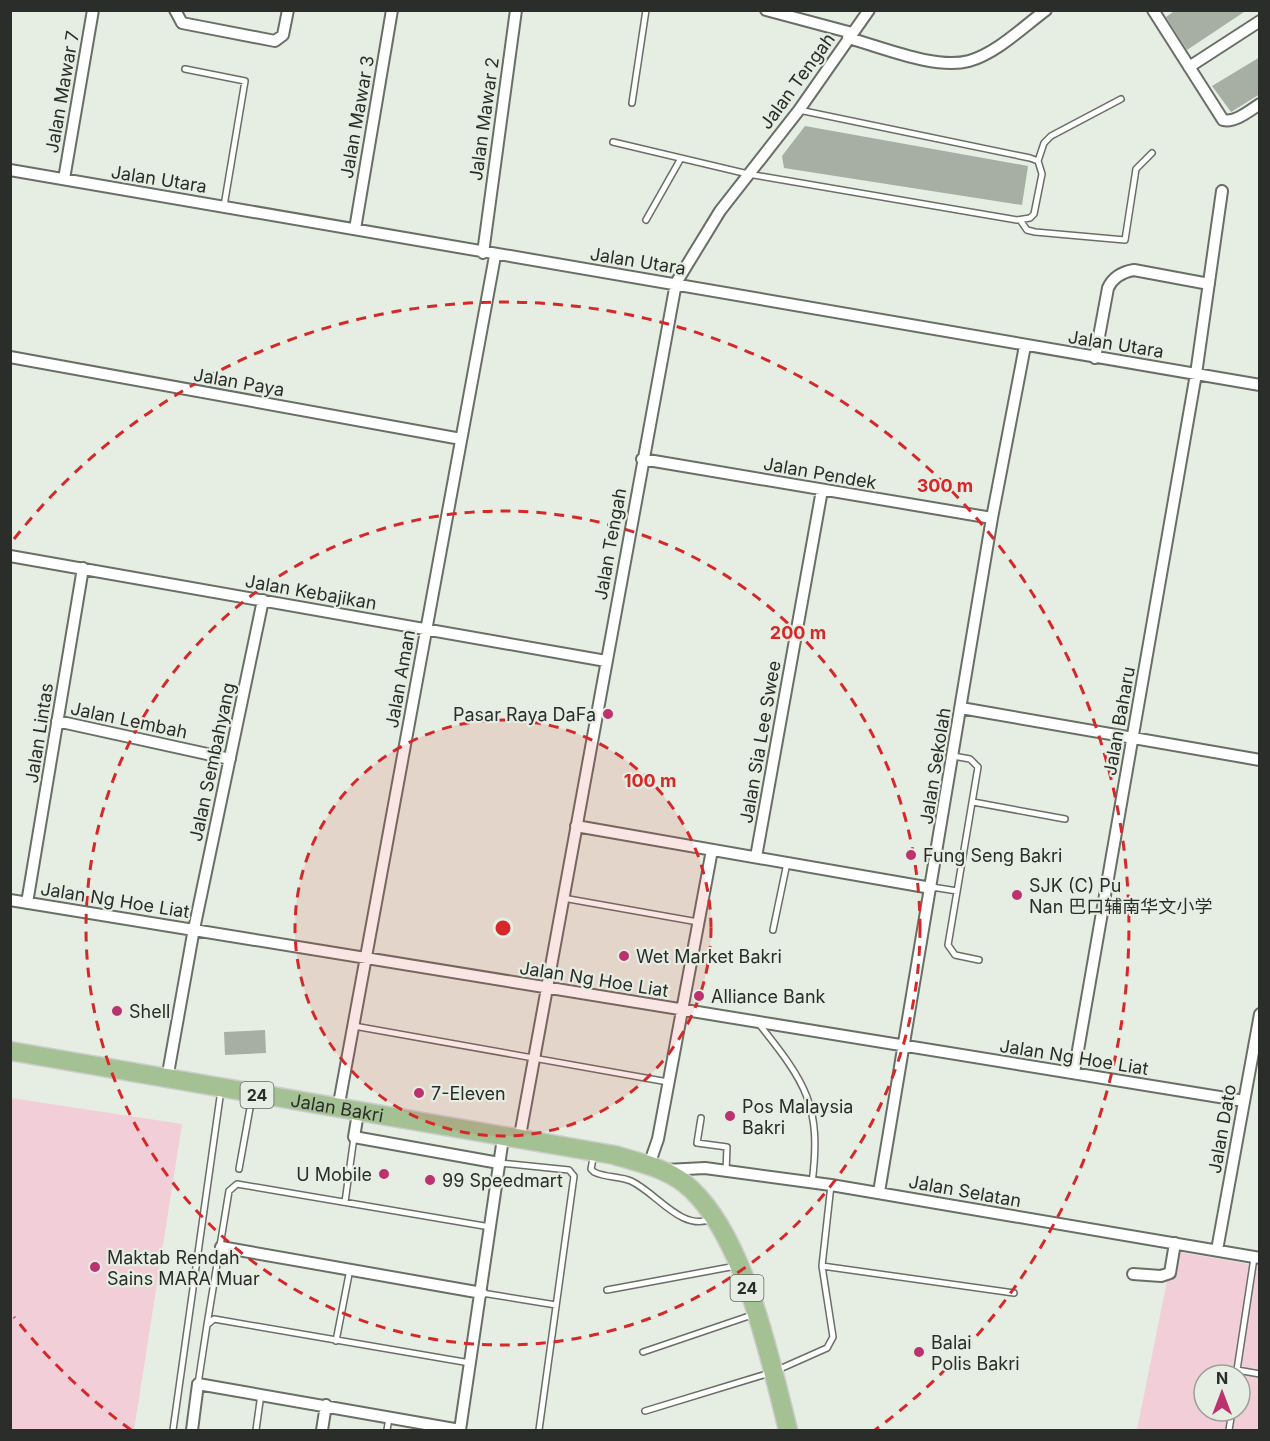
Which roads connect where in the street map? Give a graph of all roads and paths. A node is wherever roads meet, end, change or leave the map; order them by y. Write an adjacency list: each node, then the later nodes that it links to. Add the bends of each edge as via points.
1 (93, 10): 25 (street, Jalan Mawar 7)
2 (175, 10): 3 (street, via 182,22 274,40 283,35)
3 (288, 10)
4 (392, 10): 30 (street, Jalan Mawar 3)
5 (516, 10): 31 (street, Jalan Mawar 2)
6 (646, 10): 16 (lane)
7 (766, 10): 12 (street)
8 (869, 10): 12 (street, Jalan Tengah)
9 (1046, 10): 12 (street, via 969,61 924,59)
10 (1156, 11): 13 (street)
11 (1260, 21): 13 (street)
12 (850, 35): 18 (street, Jalan Tengah)
13 (1189, 67): 17 (street, via 1223,120 1241,116)
14 (185, 69): 27 (lane, via 245,81)
15 (1120, 99): 22 (lane, via 1051,136)
16 (632, 103)
17 (1260, 104)
18 (799, 110): 22 (lane); 24 (street, Jalan Tengah)
19 (613, 142): 21 (lane)
20 (1152, 153): 29 (lane, via 1136,169 1125,240 1035,232 1027,230)
21 (680, 160): 24 (lane); 28 (lane)
22 (1038, 161): 29 (lane, via 1042,174 1034,214)
23 (10, 170): 25 (street, Jalan Utara)
24 (748, 174): 29 (lane); 33 (street, Jalan Tengah)
25 (64, 180): 27 (street, Jalan Utara)
26 (1222, 192): 34 (street, Jalan Baharu)
27 (225, 203): 30 (street, Jalan Utara)
28 (646, 220)
29 (1020, 220)
30 (355, 229): 31 (street, Jalan Utara)
31 (483, 248): 32 (street, Jalan Utara)
32 (495, 256): 33 (street, Jalan Utara); 40 (street, Jalan Aman)
33 (676, 283): 35 (street, Jalan Utara); 41 (street, Jalan Tengah)
34 (1209, 284): 37 (street, via 1134,270 1123,273 1108,288); 38 (street, Jalan Baharu)
35 (1025, 346): 37 (street, Jalan Utara); 43 (street, Jalan Sekolah)
36 (10, 357): 40 (street, Jalan Paya)
37 (1095, 358): 38 (street, Jalan Utara)
38 (1196, 374): 39 (street, Jalan Utara); 51 (street, Jalan Baharu)
39 (1260, 385)
40 (461, 439): 47 (street, Jalan Aman)
41 (642, 459): 42 (street, Jalan Pendek); 48 (street, Jalan Tengah)
42 (822, 490): 43 (street, Jalan Pendek); 59 (street, Jalan Sia Lee Swee)
43 (992, 519): 49 (street, Jalan Sekolah)
44 (10, 556): 45 (street, Jalan Kebajikan)
45 (83, 568): 46 (street, Jalan Kebajikan); 50 (street, Jalan Lintas)
46 (263, 600): 47 (street, Jalan Kebajikan); 53 (street, Jalan Sembahyang)
47 (426, 629): 48 (street, Jalan Kebajikan); 69 (street, Jalan Aman)
48 (606, 661): 57 (street, Jalan Tengah)
49 (961, 708): 51 (street); 52 (street, Jalan Sekolah)
50 (57, 721): 53 (street, Jalan Lembah); 65 (street, Jalan Lintas)
51 (1133, 738): 54 (street); 79 (street, Jalan Baharu)
52 (953, 756): 55 (lane, via 970,759 978,767); 61 (street, Jalan Sekolah)
53 (230, 759): 68 (street, Jalan Sembahyang)
54 (1260, 760)
55 (973, 802): 56 (lane); 62 (lane)
56 (1065, 819)
57 (576, 826): 58 (street); 63 (street, Jalan Tengah)
58 (712, 850): 59 (street); 66 (street)
59 (756, 857): 60 (street)
60 (787, 863): 61 (street); 67 (lane)
61 (931, 887): 62 (lane); 76 (street, Jalan Sekolah)
62 (957, 891): 70 (lane, via 949,948 955,955)
63 (563, 898): 66 (lane); 71 (street, Jalan Tengah)
64 (10, 900): 65 (street, Jalan Ng Hoe Liat)
65 (27, 903): 68 (street, Jalan Ng Hoe Liat)
66 (698, 922): 72 (street)
67 (773, 930)
68 (192, 936): 69 (street, Jalan Ng Hoe Liat); 80 (street, Jalan Sembahyang)
69 (366, 958): 71 (street, Jalan Ng Hoe Liat); 75 (street, Jalan Aman)
70 (979, 960)
71 (547, 987): 72 (street, Jalan Ng Hoe Liat); 78 (street, Jalan Tengah)
72 (682, 1010): 74 (street, Jalan Ng Hoe Liat); 81 (street)
73 (1260, 1014): 84 (street, Jalan Dato)
74 (757, 1022): 76 (street, Jalan Ng Hoe Liat); 95 (lane, via 804,1088 814,1117 817,1146)
75 (354, 1026): 78 (lane); 85 (street, Jalan Aman)
76 (902, 1045): 79 (street, Jalan Ng Hoe Liat); 97 (street, Jalan Sekolah)
77 (10, 1051): 80 (main road, Jalan Bakri / 24)
78 (534, 1059): 81 (lane); 89 (street, Jalan Tengah)
79 (1074, 1073): 84 (street, Jalan Ng Hoe Liat)
80 (167, 1079): 82 (main road, Jalan Bakri / 24)
81 (668, 1082): 91 (street)
82 (221, 1088): 83 (main road, Jalan Bakri / 24); 126 (lane)
83 (252, 1094): 85 (main road, Jalan Bakri / 24); 93 (lane)
84 (1244, 1101): 103 (street, Jalan Dato)
85 (338, 1109): 86 (main road, Jalan Bakri / 24)
86 (358, 1113): 88 (street); 89 (main road, Jalan Bakri / 24)
87 (701, 1118): 94 (lane, via 697,1143 727,1147)
88 (354, 1137): 92 (street); 98 (lane)
89 (511, 1139): 90 (main road, Jalan Bakri / 24); 92 (street, Jalan Tengah)
90 (594, 1152): 91 (main road, Jalan Bakri / 24); 99 (lane, via 594,1172 632,1182 682,1219 700,1222)
91 (656, 1156): 94 (street, Jalan Selatan); 99 (main road, 24, via 691,1189)
92 (499, 1163): 100 (street, Jalan Tengah); 112 (lane, via 573,1173)
93 (239, 1169)
94 (726, 1171): 95 (street, Jalan Selatan)
95 (812, 1183): 96 (street, Jalan Selatan)
96 (831, 1185): 97 (street, Jalan Selatan); 106 (lane)
97 (879, 1192): 101 (street, Jalan Selatan)
98 (345, 1202): 100 (lane); 102 (lane, via 237,1184 229,1191)
99 (714, 1218): 105 (main road, 24)
100 (490, 1227): 110 (street, Jalan Tengah)
101 (1175, 1243): 103 (street, Jalan Selatan); 108 (street, via 1170,1273)
102 (221, 1247): 107 (street); 114 (lane)
103 (1218, 1247): 104 (street, Jalan Selatan)
104 (1257, 1258): 117 (lane)
105 (738, 1265): 109 (lane); 113 (main road, 24)
106 (822, 1266): 111 (lane); 119 (lane, via 831,1343 818,1354)
107 (350, 1269): 110 (street); 115 (lane)
108 (1133, 1274)
109 (607, 1290)
110 (482, 1293): 112 (lane); 118 (street, Jalan Tengah)
111 (1014, 1293)
112 (556, 1305): 131 (lane)
113 (758, 1314): 116 (lane); 119 (main road, 24)
114 (207, 1325): 115 (lane, via 219,1319); 120 (lane)
115 (336, 1341): 118 (lane)
116 (643, 1352)
117 (1239, 1363)
118 (471, 1364): 125 (street, Jalan Tengah)
119 (774, 1372): 123 (lane); 132 (main road, 24)
120 (198, 1384): 121 (street); 127 (street)
121 (261, 1394): 122 (street); 128 (lane)
122 (326, 1406): 124 (street); 129 (street)
123 (645, 1411)
124 (390, 1417): 125 (street); 130 (lane)
125 (462, 1430)
126 (173, 1431)
127 (192, 1431)
128 (256, 1431)
129 (322, 1431)
130 (387, 1431)
131 (539, 1431)
132 (788, 1431)

